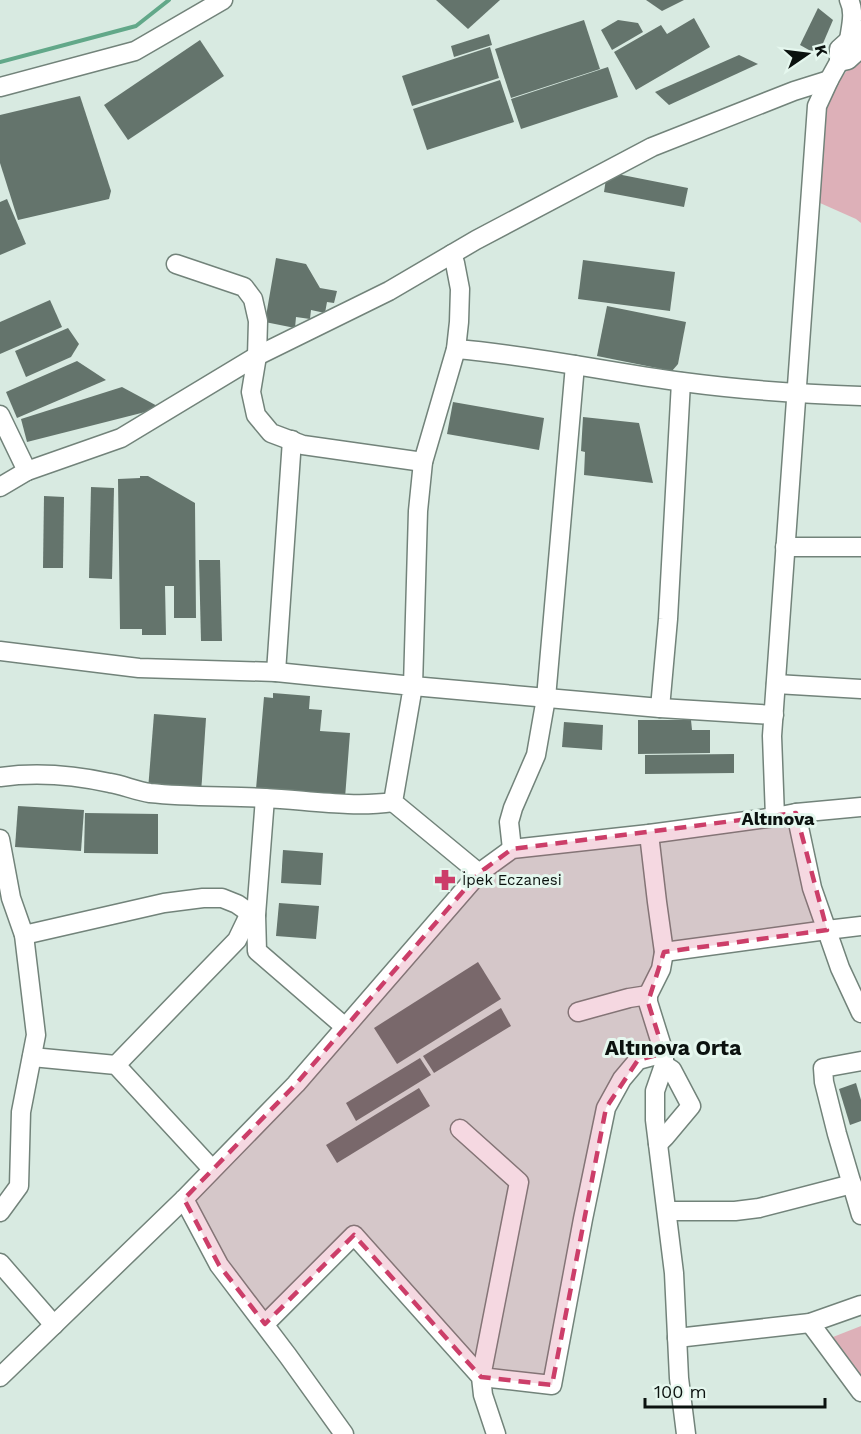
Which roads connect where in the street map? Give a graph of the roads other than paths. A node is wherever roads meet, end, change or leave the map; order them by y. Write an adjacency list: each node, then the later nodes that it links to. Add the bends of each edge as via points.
1 (223, 0): 5 (street, via 135,51)
2 (849, 0): 3 (street)
3 (857, 39): 4 (street, via 848,60 839,62)
4 (829, 80): 6 (street, via 652,147); 12 (street, via 817,106)
5 (0, 87)
6 (452, 254): 8 (street, via 460,290); 9 (street, via 389,291)
7 (176, 264): 9 (street, via 244,287 253,299 258,321)
8 (456, 349): 10 (street); 16 (street)
9 (257, 356): 15 (street, via 251,392 256,415 272,433); 17 (street, via 121,438)
10 (575, 365): 11 (street); 26 (street)
11 (681, 382): 12 (street); 27 (street)
12 (796, 394): 13 (street); 19 (street)
13 (861, 396)
14 (0, 415): 17 (street)
15 (292, 440): 16 (street, via 303,445); 22 (street)
16 (423, 462): 24 (street)
17 (27, 471): 18 (street)
18 (0, 487)
19 (785, 547): 20 (street); 23 (street)
20 (861, 547)
21 (0, 651): 22 (street, via 139,668)
22 (276, 672): 24 (street)
23 (776, 684): 25 (street); 28 (street)
24 (413, 686): 26 (street); 31 (street)
25 (861, 688)
26 (546, 698): 27 (street); 37 (street, via 536,755 509,822)
27 (660, 708): 28 (street)
28 (774, 715): 34 (street)
29 (0, 777): 30 (street, via 55,775 109,782 147,793)
30 (265, 798): 31 (street, via 374,805); 39 (street)
31 (393, 802): 38 (street)
32 (861, 807): 33 (street)
33 (796, 813): 34 (street); 41 (street, via 812,888)
34 (775, 817): 35 (street)
35 (650, 834): 37 (street); 43 (street)
36 (0, 839): 42 (street, via 10,898)
37 (512, 849): 38 (street)
38 (479, 873): 47 (street)
39 (253, 914): 42 (street, via 222,898 203,898); 47 (street, via 257,951); 51 (street, via 237,940)
40 (861, 926): 41 (street)
41 (827, 930): 43 (street); 46 (street)
42 (24, 935): 48 (street, via 36,1035)
43 (664, 952): 44 (street, via 661,969)
44 (648, 995): 45 (street); 49 (street)
45 (578, 1012)
46 (861, 1013)
47 (345, 1027): 54 (street, via 296,1084)
48 (32, 1056): 51 (street); 58 (street, via 21,1112 19,1186)
49 (664, 1059): 53 (street, via 656,1091); 53 (street, via 691,1106); 67 (street, via 639,1060 622,1079 606,1108 552,1385)
50 (861, 1061): 55 (street, via 823,1068)
51 (116, 1065): 54 (street)
52 (460, 1129): 67 (street, via 519,1182)
53 (658, 1144): 57 (street)
54 (212, 1169): 56 (street)
55 (852, 1184): 57 (street, via 759,1208); 59 (street)
56 (184, 1199): 63 (street, via 219,1265); 64 (street)
57 (666, 1211): 65 (street)
58 (0, 1212)
59 (861, 1215)
60 (0, 1263): 64 (street)
61 (861, 1305): 62 (street)
62 (810, 1323): 65 (street); 68 (street)
63 (265, 1324): 67 (street, via 354,1235); 69 (street)
64 (54, 1325): 66 (street)
65 (677, 1338): 71 (street)
66 (0, 1377)
67 (481, 1377): 70 (street)
68 (861, 1392)
69 (344, 1434)
70 (496, 1434)
71 (686, 1434)

